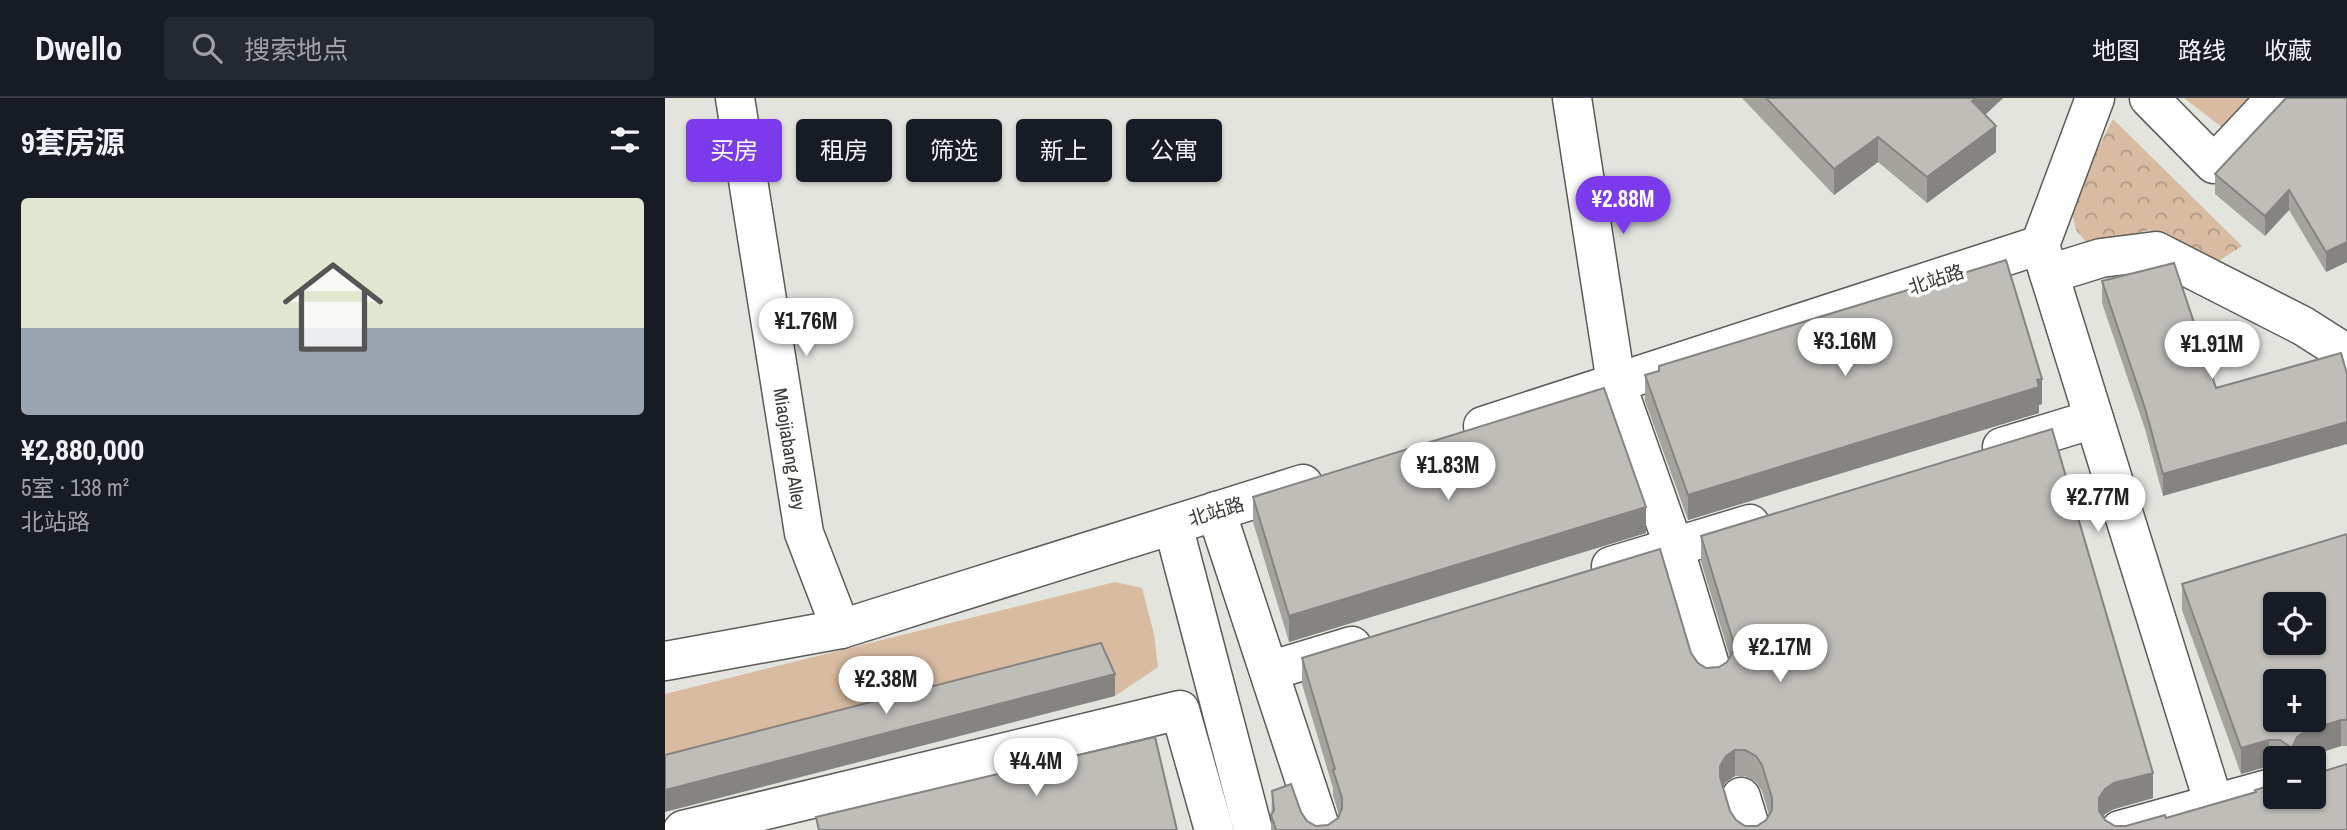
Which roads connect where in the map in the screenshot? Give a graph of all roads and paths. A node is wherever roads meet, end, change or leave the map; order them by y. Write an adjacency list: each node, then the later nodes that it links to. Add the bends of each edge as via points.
1 (735, 98): 22 (street, Miaojiabang Alley, via 804,533)
2 (1572, 98): 10 (street)
3 (2095, 98): 6 (street)
4 (2149, 98): 5 (street, via 2214,164)
5 (2276, 98)
6 (2045, 259): 8 (street, 北站路, via 2156,251); 10 (street, 北站路); 11 (street)
7 (2347, 317): 8 (street)
8 (2303, 326): 9 (street, 北站路)
9 (2347, 354)
10 (1616, 383): 12 (street, 北站路); 18 (street)
11 (2094, 419): 13 (street); 21 (street)
12 (1448, 437)
13 (1963, 459)
14 (1331, 475): 15 (street, 北站路)
15 (1216, 511): 17 (street, 北站路); 25 (street)
16 (1779, 515): 18 (street)
17 (1173, 525): 22 (street, 北站路); 32 (street)
18 (1674, 547): 19 (street); 26 (street)
19 (1583, 575)
20 (2189, 585): 21 (street)
21 (2149, 597): 28 (street)
22 (841, 629): 24 (street, 北站路)
23 (1387, 635): 25 (street)
24 (665, 661)
25 (1269, 671): 33 (street)
26 (1712, 672)
27 (2263, 790): 28 (street)
28 (2214, 804): 34 (street)
29 (784, 818): 30 (street); 31 (street, via 1180,709)
30 (683, 830)
31 (1214, 830)
32 (1253, 830)
33 (1321, 830)
34 (2120, 830)

